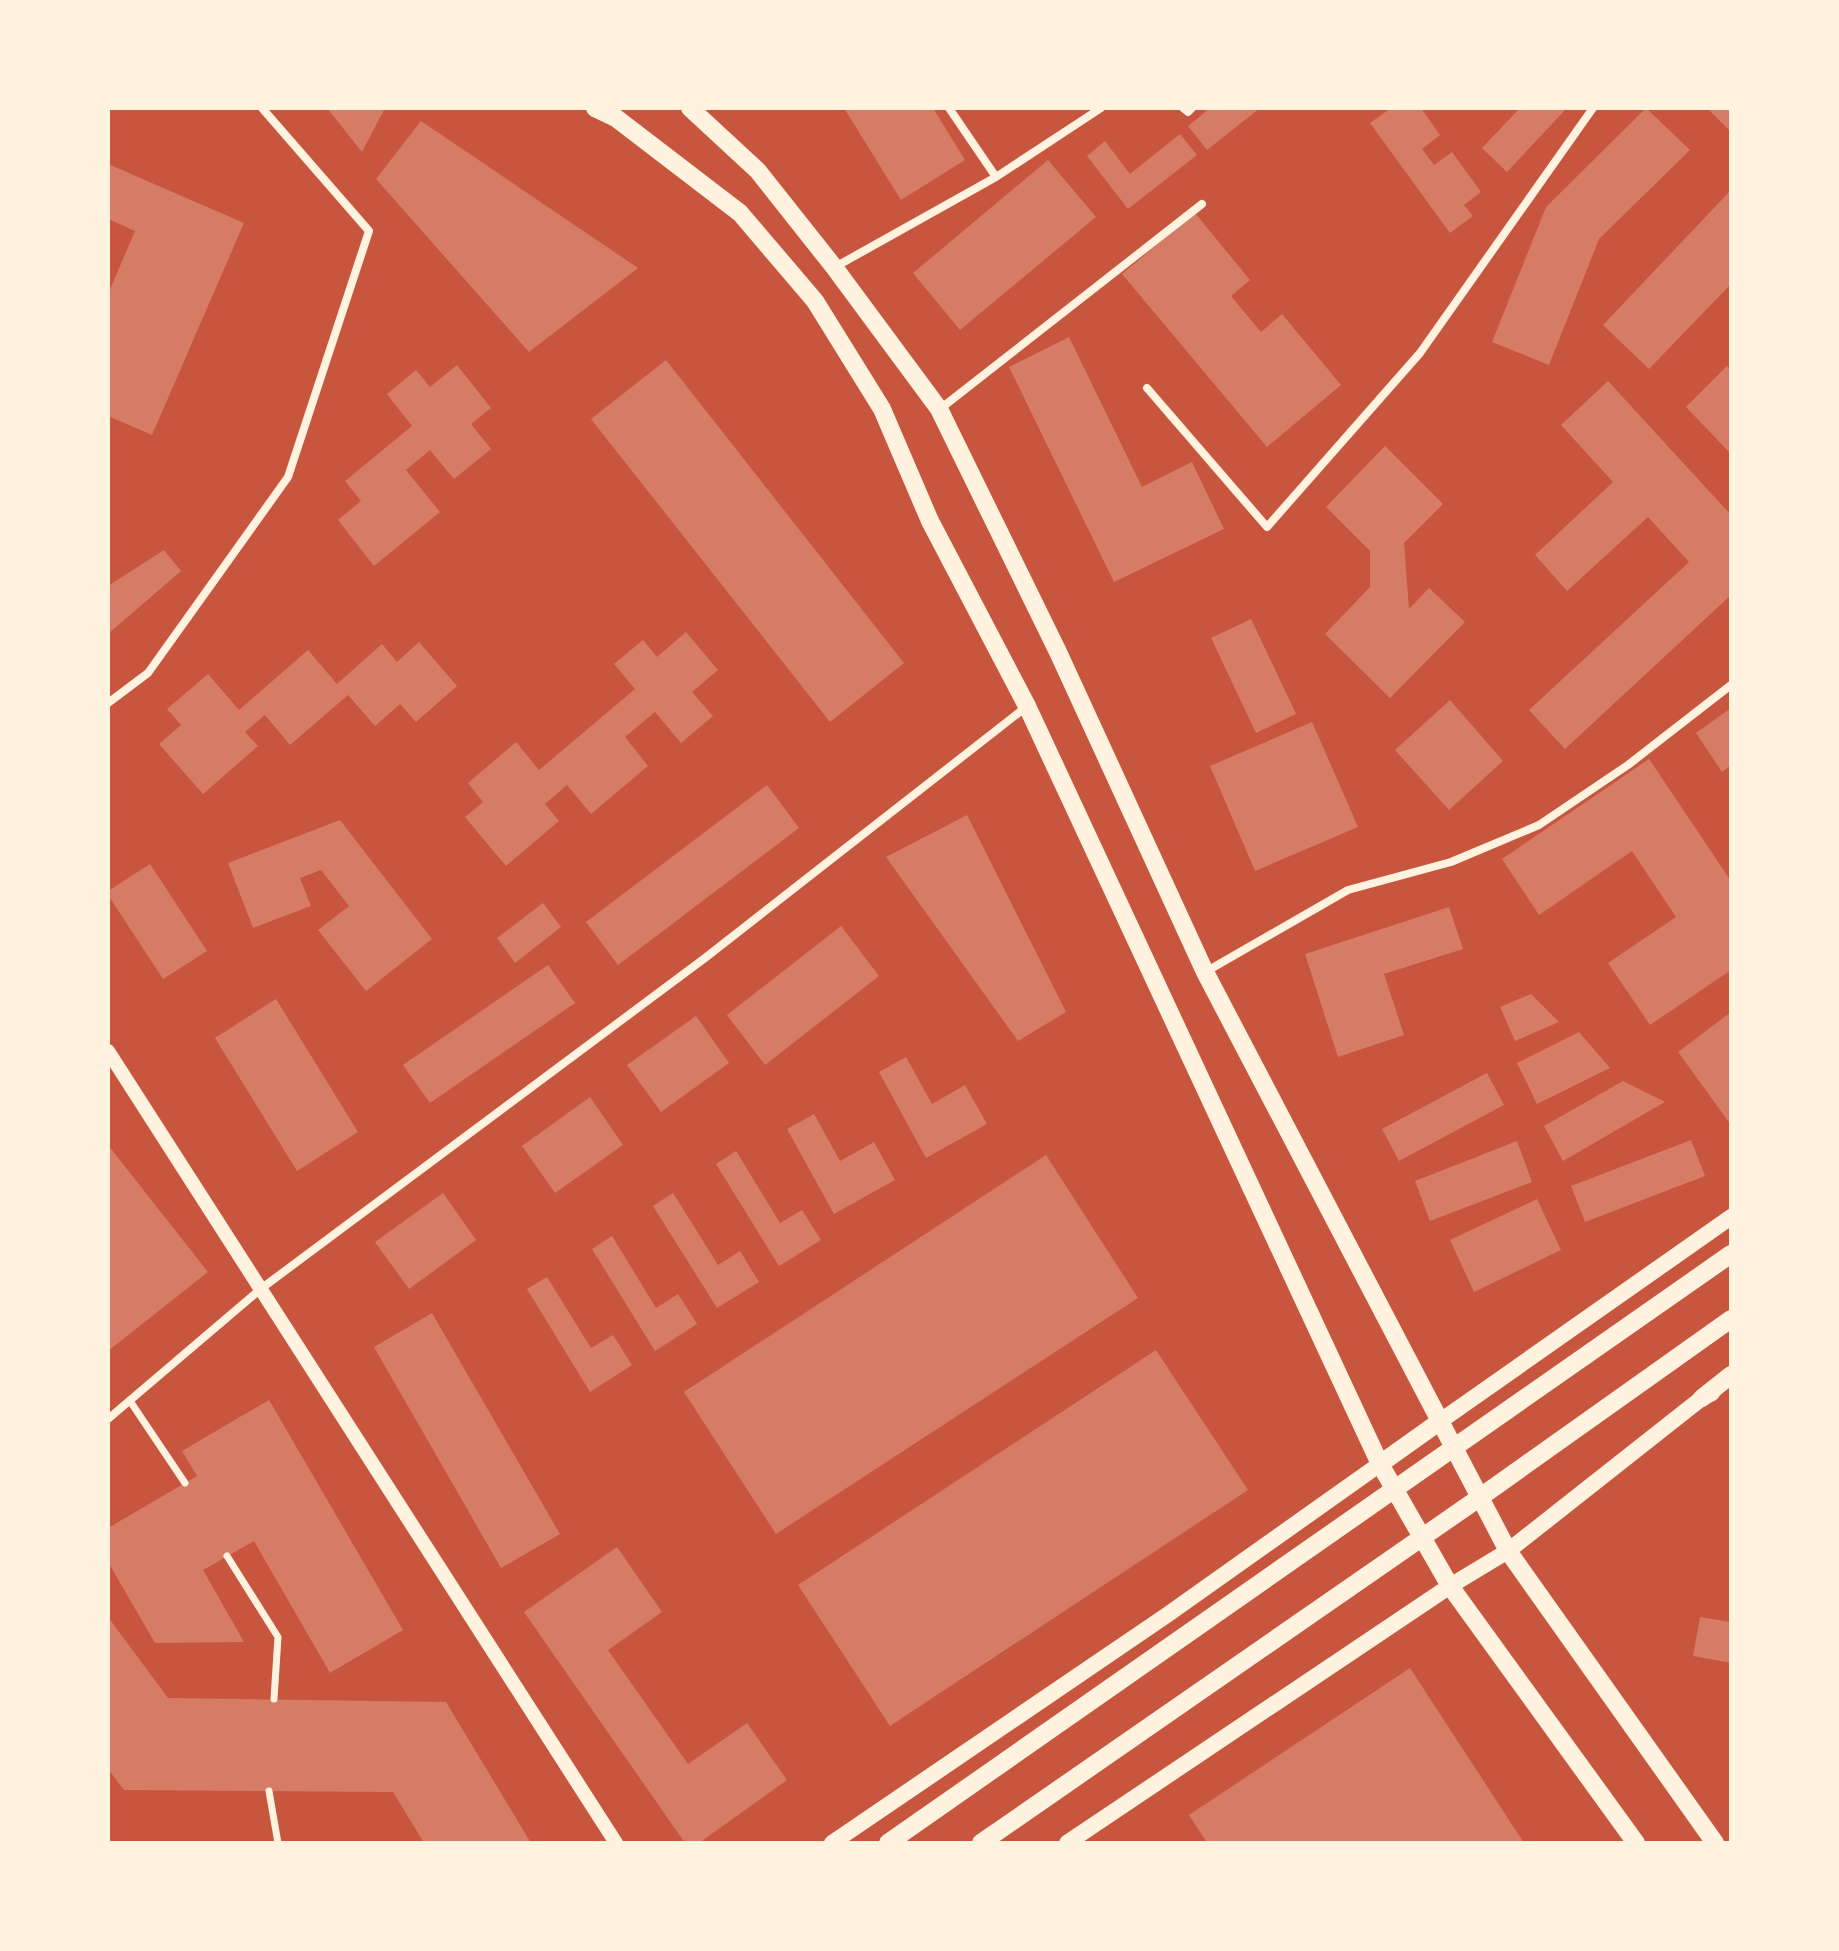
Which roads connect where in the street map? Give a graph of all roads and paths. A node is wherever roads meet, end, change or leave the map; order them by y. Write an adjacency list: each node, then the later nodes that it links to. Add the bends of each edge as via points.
1 (262, 108): 16 (street, via 369,231 288,477 148,673)
2 (595, 108): 9 (main road)
3 (690, 108): 12 (main road, via 758,171)
4 (949, 108): 10 (street)
5 (1101, 108): 10 (street)
6 (1183, 108): 7 (street)
7 (1192, 108)
8 (1593, 108): 13 (street, via 1420,353 1267,527)
9 (620, 113): 17 (main road, via 740,213 815,301 882,409 930,521)
10 (996, 177): 12 (street)
11 (1202, 204): 14 (street)
12 (834, 267): 14 (main road)
13 (1147, 388)
14 (939, 409): 18 (main road)
15 (1731, 685): 18 (street, via 1539,825 1451,862 1348,890)
16 (108, 703)
17 (1027, 706): 22 (street, via 693,968); 30 (main road)
18 (1205, 972): 29 (main road)
19 (108, 1051): 22 (street)
20 (1731, 1217): 29 (main road)
21 (1731, 1254): 40 (main road)
22 (262, 1288): 27 (street); 38 (street)
23 (1731, 1319): 41 (main road)
24 (1731, 1375): 26 (main road)
25 (1731, 1383): 26 (main road)
26 (1702, 1398): 32 (main road)
27 (130, 1401): 28 (street); 31 (street)
28 (108, 1419)
29 (1439, 1422): 30 (main road); 32 (main road)
30 (1380, 1464): 34 (main road); 39 (main road)
31 (185, 1483)
32 (1508, 1551): 34 (main road); 44 (main road)
33 (227, 1556): 35 (street, via 278,1637)
34 (1450, 1586): 42 (main road); 43 (main road)
35 (274, 1699)
36 (269, 1791): 37 (street)
37 (278, 1843)
38 (616, 1843)
39 (832, 1843)
40 (888, 1843)
41 (981, 1843)
42 (1067, 1843)
43 (1636, 1843)
44 (1715, 1843)

